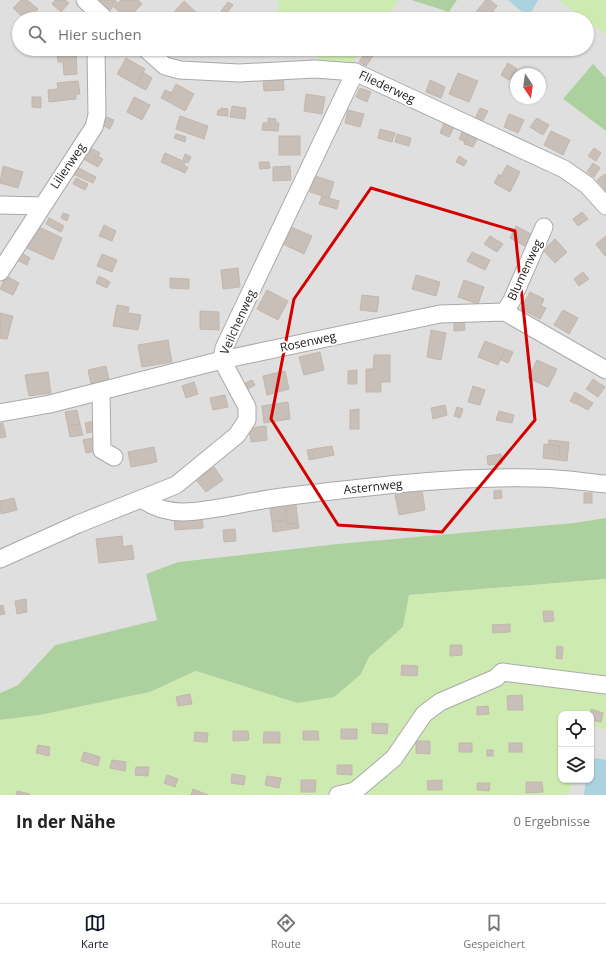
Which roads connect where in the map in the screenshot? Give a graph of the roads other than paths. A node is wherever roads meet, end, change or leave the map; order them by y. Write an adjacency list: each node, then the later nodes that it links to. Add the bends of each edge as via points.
1 (85, 0): 2 (street)
2 (96, 12)
3 (96, 56): 7 (street, Lilienweg, via 97,115 94,127)
4 (154, 56): 5 (street, Fliederweg, via 165,66 180,70 239,73 315,69)
5 (355, 72): 8 (street, Fliederweg, via 564,169 587,185); 12 (street, Veilchenweg, via 224,348)
6 (0, 205): 7 (street)
7 (42, 206): 10 (street, Lilienweg)
8 (606, 206)
9 (544, 227): 11 (street, Blumenweg, via 512,300)
10 (0, 272)
11 (504, 312): 12 (street, Rosenweg, via 440,314); 13 (street)
12 (222, 360): 14 (street, Rosenweg); 18 (street, Veilchenweg, via 247,407 247,420 237,435 176,485)
13 (606, 370)
14 (101, 392): 15 (street, Rosenweg); 16 (street, via 102,450)
15 (0, 413)
16 (114, 457)
17 (606, 484): 18 (street, Asternweg, via 538,478 429,482 280,497 183,512 163,510)
18 (143, 500): 19 (street, Veilchenweg, via 78,524)
19 (0, 560)
20 (606, 685): 21 (street, via 502,672 496,678 434,706 424,714 394,758 355,791)
21 (338, 795)

